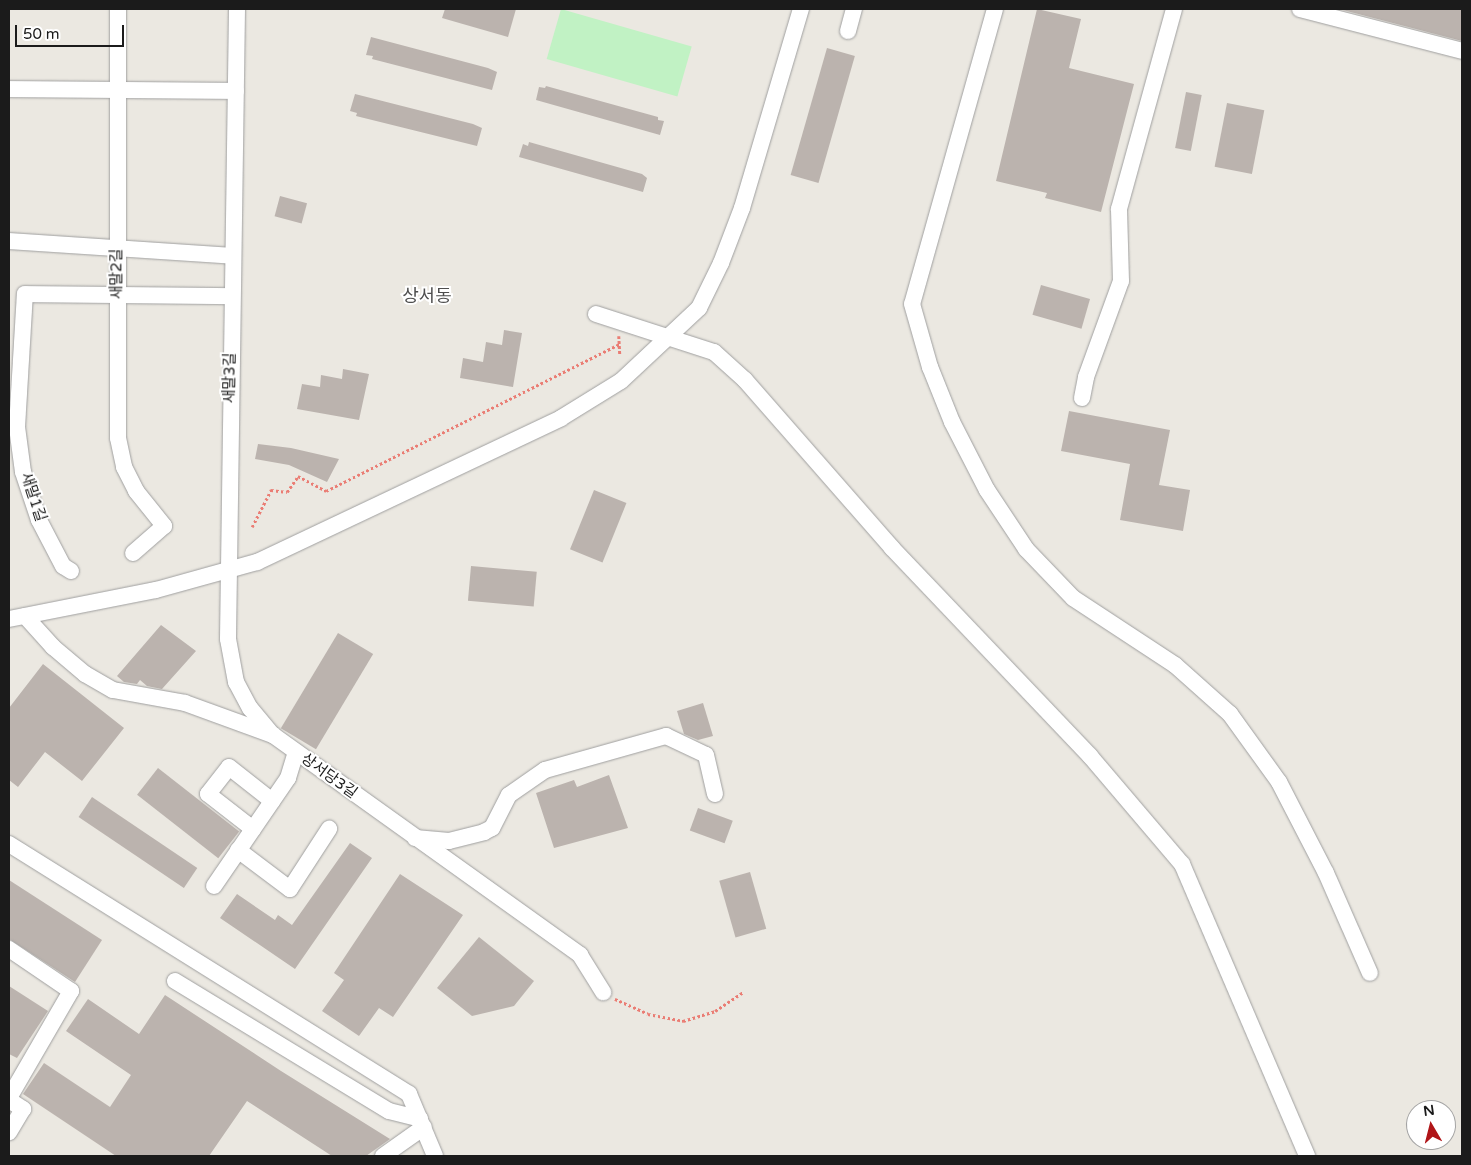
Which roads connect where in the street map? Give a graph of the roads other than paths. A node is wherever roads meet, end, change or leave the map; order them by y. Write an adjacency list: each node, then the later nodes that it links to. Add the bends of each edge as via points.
1 (118, 9): 11 (street, 새말2길)
2 (238, 9): 12 (street, 새말3길)
3 (801, 9): 19 (street, via 742,208 721,264 699,308)
4 (854, 9): 8 (street)
5 (994, 9): 37 (street, via 912,304 930,367 952,422 987,490 1026,549 1073,598 1175,665 1230,714 1274,774 1326,873)
6 (1174, 9): 20 (street, via 1119,209 1121,281 1086,377)
7 (1300, 9): 9 (street)
8 (848, 31)
9 (1462, 51)
10 (9, 89): 11 (street)
11 (117, 90): 12 (street); 14 (street, 새말2길)
12 (236, 91): 15 (street, 새말3길)
13 (9, 241): 14 (street)
14 (117, 248): 15 (street); 16 (street, 새말2길)
15 (232, 256): 17 (street, 새말3길)
16 (116, 295): 17 (street); 21 (street, 새말2길, via 118,438 124,467 136,492 164,526); 22 (street, 새말1길, via 25,294 17,427 23,472 39,520 63,566)
17 (232, 296): 23 (street, 새말3길, via 228,456)
18 (596, 314): 19 (street)
19 (670, 338): 23 (street, via 621,381 561,418 257,562); 45 (street, via 714,352 745,380 892,548 1090,756 1182,864)
20 (1082, 398)
21 (133, 553)
22 (71, 571)
23 (231, 571): 24 (street); 26 (street, 새말3길, via 227,608 230,659 236,682 250,708)
24 (25, 616): 25 (street); 26 (street, 상서당3길, via 53,647 79,669 113,690 185,704)
25 (9, 619)
26 (273, 735): 27 (street, 상서당3길)
27 (296, 752): 29 (street, via 288,778); 32 (street, 상서당3길)
28 (715, 794): 32 (street, via 706,755 666,736 545,770 509,795 492,828 484,832 450,841)
29 (272, 801): 30 (street); 30 (street, via 229,767 208,794)
30 (253, 829): 34 (street)
31 (329, 829): 34 (street, via 290,889)
32 (415, 838): 39 (street, 상서당3길, via 580,955)
33 (9, 844): 41 (street, via 409,1094)
34 (238, 850): 35 (street)
35 (214, 886)
36 (9, 949): 40 (street, via 71,991)
37 (1370, 973)
38 (175, 981): 41 (street, via 389,1111)
39 (603, 992)
40 (9, 1099): 42 (street, via 24,1109)
41 (422, 1123): 43 (street); 44 (street)
42 (9, 1132)
43 (383, 1156)
44 (435, 1156)
45 (1307, 1156)

